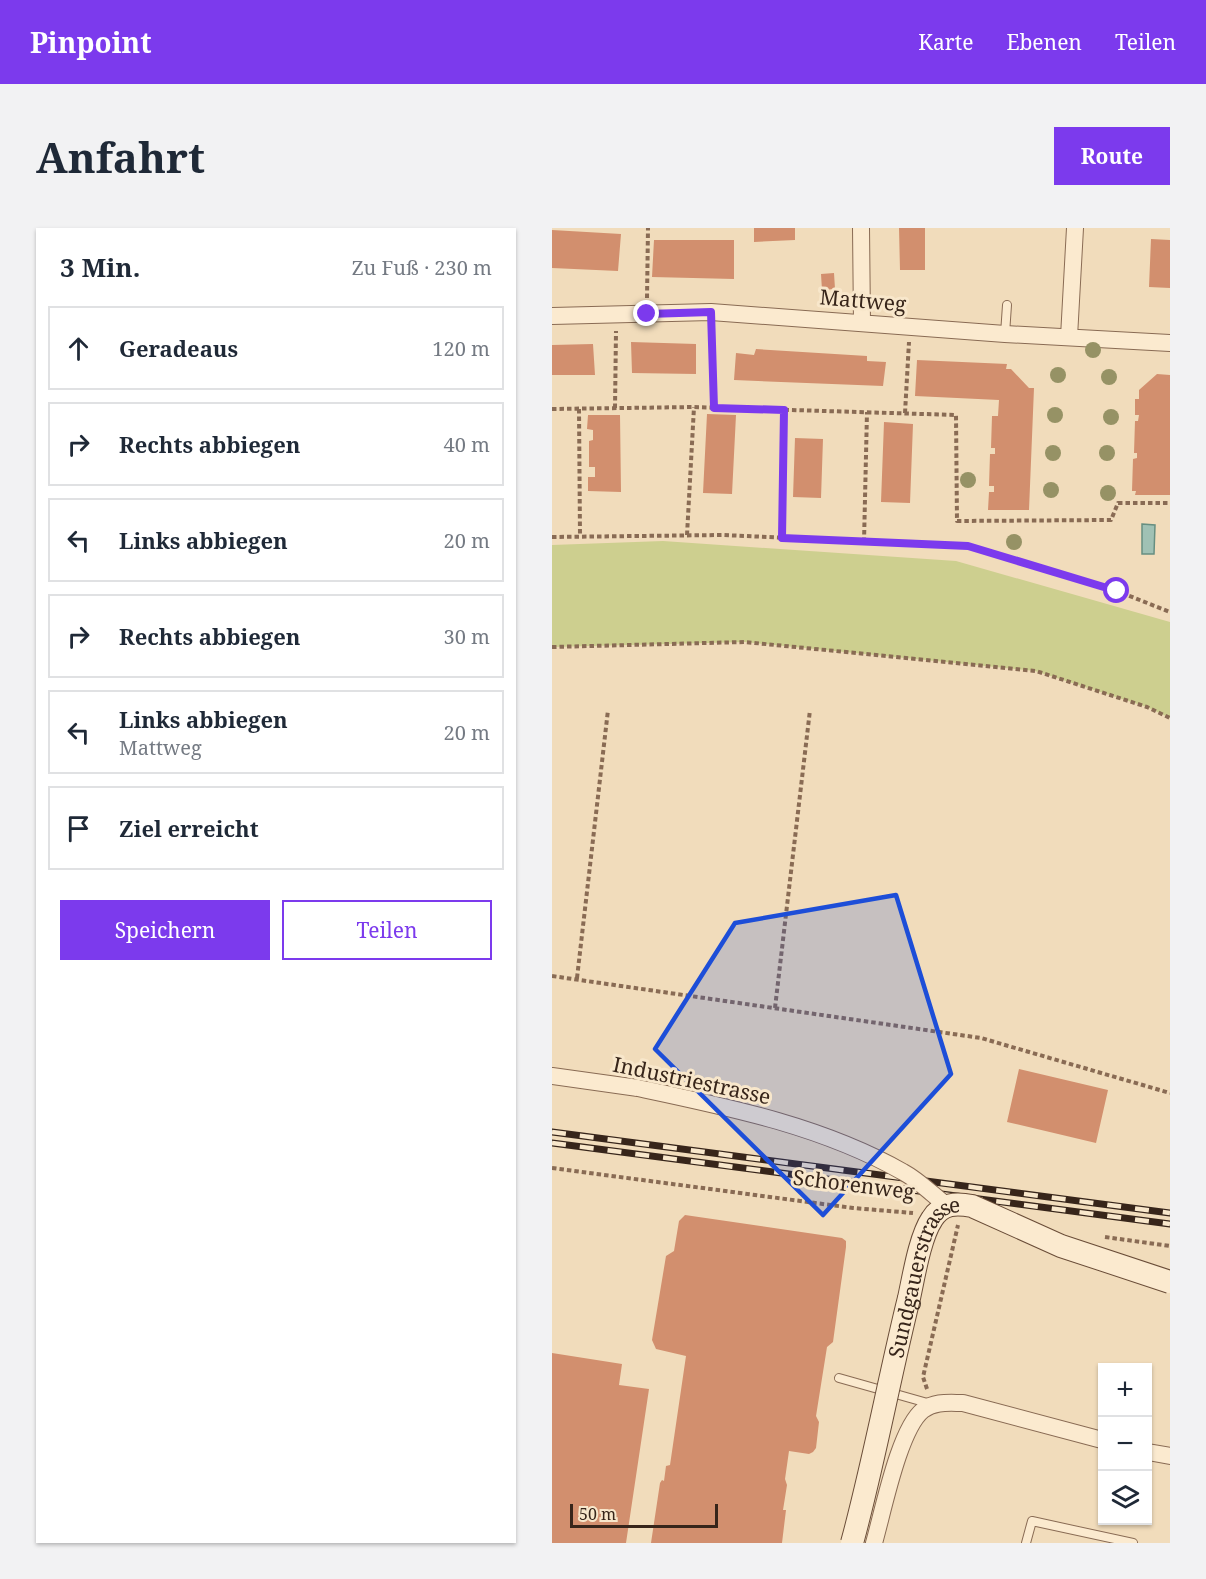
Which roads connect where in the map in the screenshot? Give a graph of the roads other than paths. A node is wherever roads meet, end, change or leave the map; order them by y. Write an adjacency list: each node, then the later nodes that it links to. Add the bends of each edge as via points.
1 (861, 228): 5 (street)
2 (1075, 228): 7 (street)
3 (1007, 305): 6 (lane)
4 (552, 316): 5 (street, Mattweg, via 711,312)
5 (862, 322): 6 (street, Mattweg)
6 (1005, 334): 7 (street, Mattweg)
7 (1069, 337): 8 (street, Mattweg)
8 (1170, 343)
9 (552, 1076): 10 (street, Industriestrasse, bridge, via 735,1108 836,1141 904,1172)
10 (953, 1212): 11 (main road, Sundgauerstrasse, bridge, via 959,1203 972,1206 1061,1246); 17 (main road, Sundgauerstrasse, bridge, via 932,1218 922,1245)
11 (1170, 1282)
12 (839, 1378): 13 (lane)
13 (933, 1405): 14 (street, via 963,1403); 18 (street, via 921,1412 902,1443)
14 (1098, 1439)
15 (1152, 1453): 16 (street)
16 (1170, 1456)
17 (852, 1543)
18 (874, 1543)
19 (1026, 1543): 20 (lane, via 1032,1521)
20 (1133, 1543)

